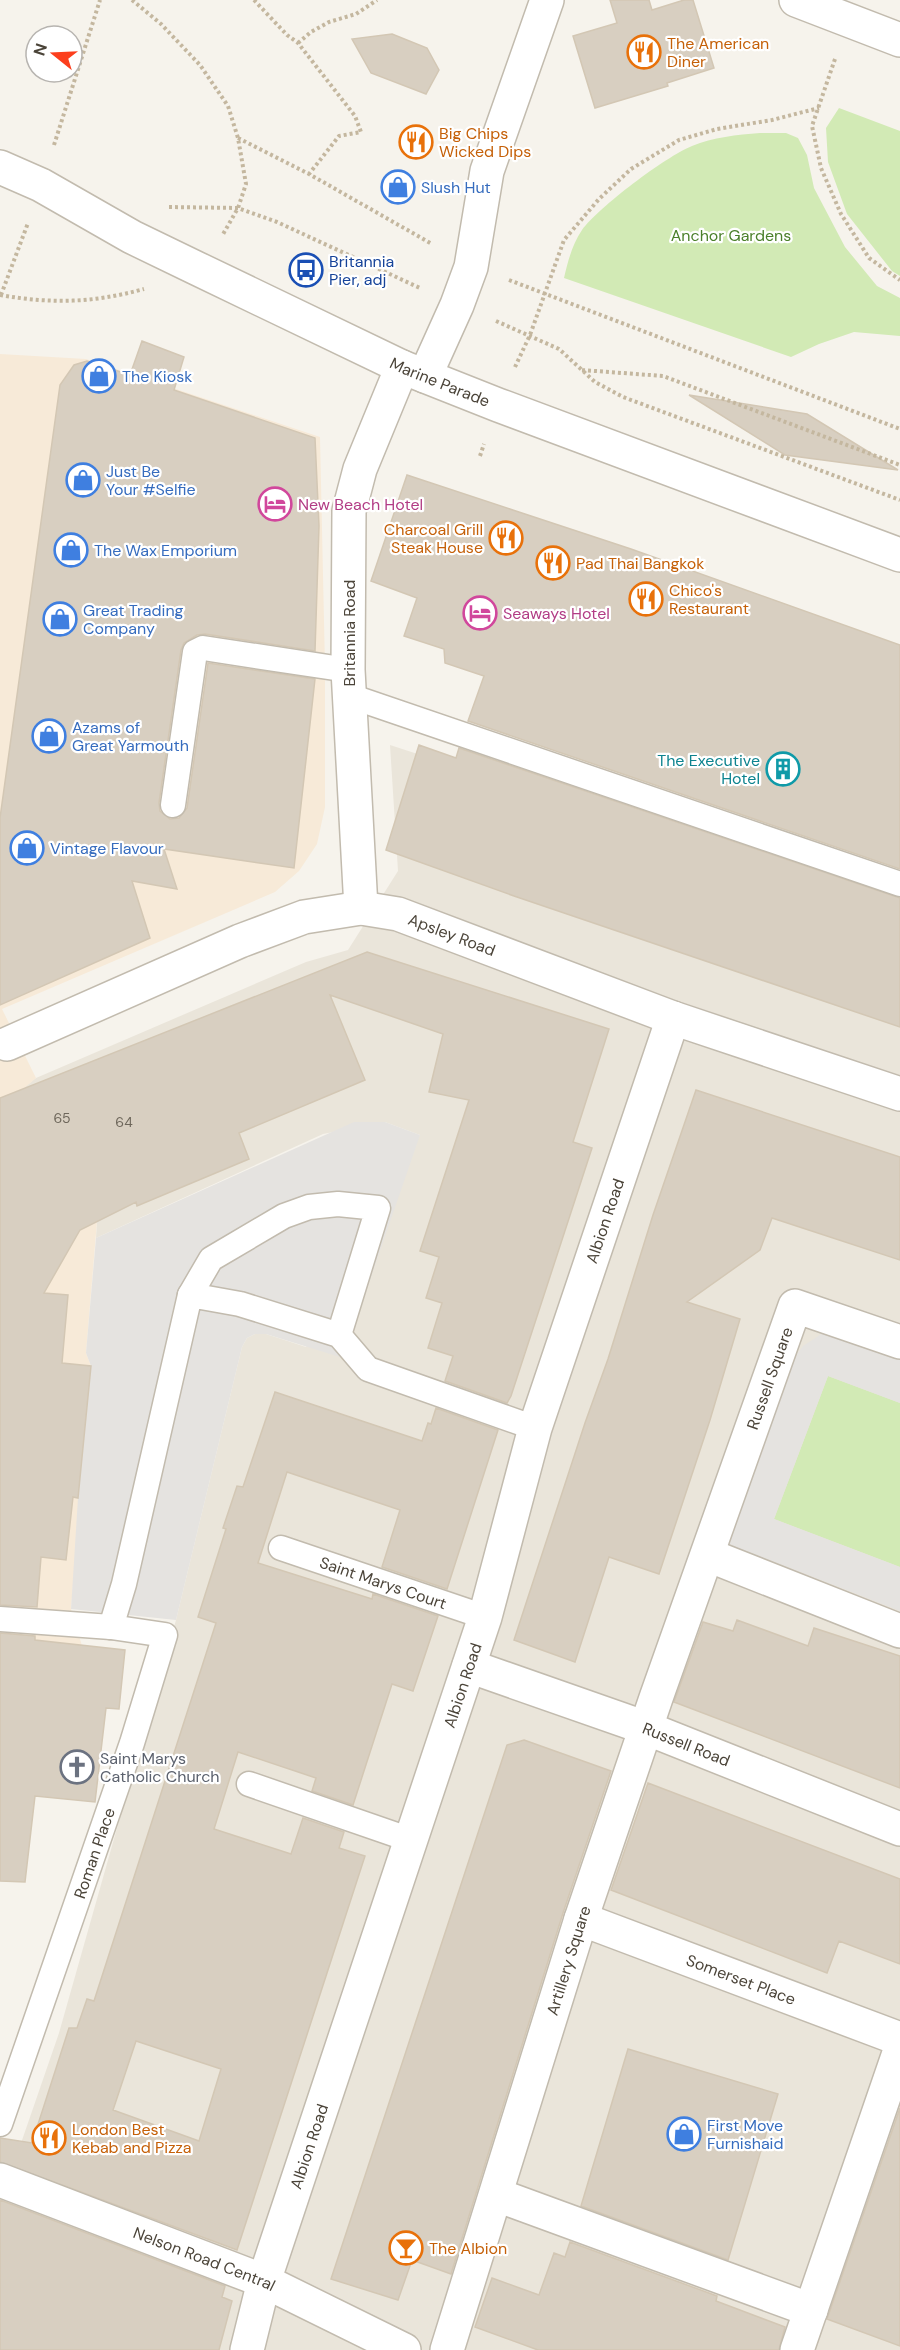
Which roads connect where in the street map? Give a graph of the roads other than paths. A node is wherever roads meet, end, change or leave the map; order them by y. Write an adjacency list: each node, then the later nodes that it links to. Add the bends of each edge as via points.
1 (547, 0): 5 (street, Britannia Road, via 487,171 471,267 457,305)
2 (796, 0): 3 (street)
3 (900, 40)
4 (0, 167): 5 (street, Marine Parade, via 42,185 132,237)
5 (414, 371): 6 (street, Marine Parade); 7 (street, Britannia Road, via 360,469 349,511)
6 (900, 555)
7 (349, 683): 8 (lane, via 203,648 195,652); 9 (lane); 10 (street, Britannia Road)
8 (173, 806)
9 (900, 884)
10 (362, 908): 11 (street, Apsley Road, via 398,914); 12 (street, Apsley Road, via 304,917 261,933)
11 (673, 1018): 13 (street, Apsley Road); 17 (street, Albion Road)
12 (4, 1045)
13 (900, 1094)
14 (190, 1295): 15 (lane, via 240,1304); 15 (lane, via 211,1259 284,1216 309,1207 339,1204 378,1208); 22 (lane)
15 (339, 1335): 17 (lane, via 368,1369)
16 (900, 1342): 19 (street, Russell Square, via 795,1306)
17 (535, 1428): 20 (street, Albion Road)
18 (281, 1548): 20 (lane, Saint Marys Court)
19 (708, 1555): 23 (street); 25 (street, Russell Square)
20 (485, 1617): 24 (street, Albion Road)
21 (0, 1619): 22 (lane, Roman Place)
22 (111, 1627): 32 (lane, Roman Place, via 165,1635 132,1743)
23 (900, 1630)
24 (469, 1666): 25 (street, Russell Road); 28 (street, Albion Road)
25 (646, 1728): 27 (street, Russell Road); 29 (street, Artillery Square)
26 (249, 1784): 28 (lane)
27 (900, 1829)
28 (411, 1840): 35 (street, Albion Road)
29 (581, 1919): 30 (street, Somerset Place); 34 (street, Artillery Square)
30 (900, 2039)
31 (900, 2050): 36 (street)
32 (0, 2124)
33 (0, 2180): 35 (street, Nelson Road Central)
34 (497, 2195): 36 (street); 39 (street, Artillery Square)
35 (264, 2281): 37 (street, Albion Road); 38 (street, Nelson Road Central)
36 (811, 2310): 40 (street)
37 (247, 2350)
38 (404, 2350)
39 (447, 2350)
40 (797, 2350)

